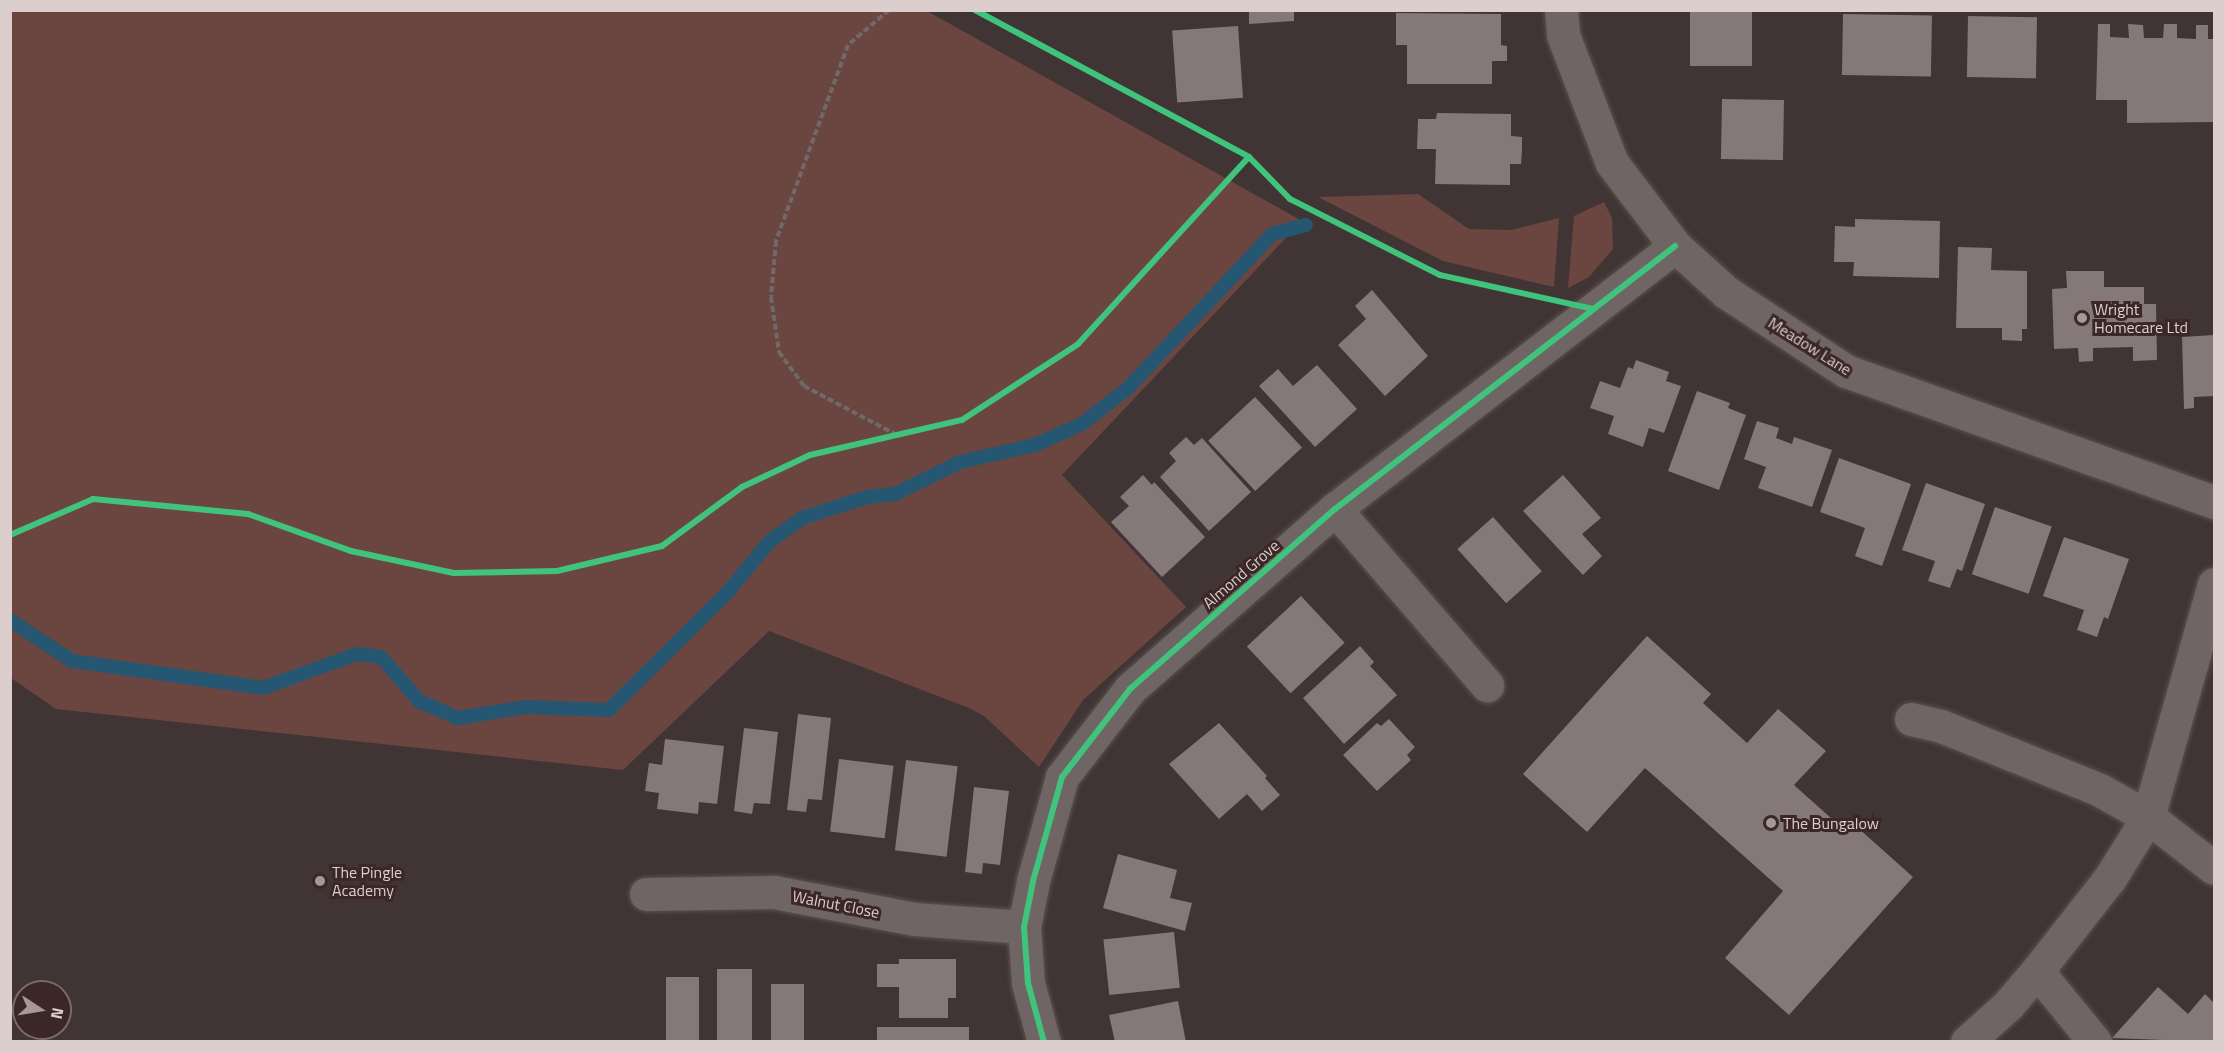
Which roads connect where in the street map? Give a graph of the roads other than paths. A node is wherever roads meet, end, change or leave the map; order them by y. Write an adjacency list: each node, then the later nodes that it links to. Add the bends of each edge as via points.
1 (1561, 10): 2 (street, Meadow Lane, via 1563,35 1612,163)
2 (1675, 246): 3 (street, Meadow Lane, via 1726,292 1846,371); 4 (street, Almond Grove)
3 (2214, 502)
4 (1335, 509): 6 (street); 11 (street, Almond Grove, via 1130,689 1062,777)
5 (2214, 584): 8 (street)
6 (1487, 685)
7 (1911, 719): 8 (street, via 1941,726 2100,790)
8 (2148, 817): 9 (street); 12 (street, via 2110,878)
9 (2214, 868)
10 (646, 894): 11 (street, Walnut Close, via 774,892 914,919)
11 (1024, 927): 14 (street, Almond Grove, via 1028,983)
12 (2037, 971): 13 (street); 15 (street)
13 (1979, 1037)
14 (1044, 1041)
15 (2095, 1041)

